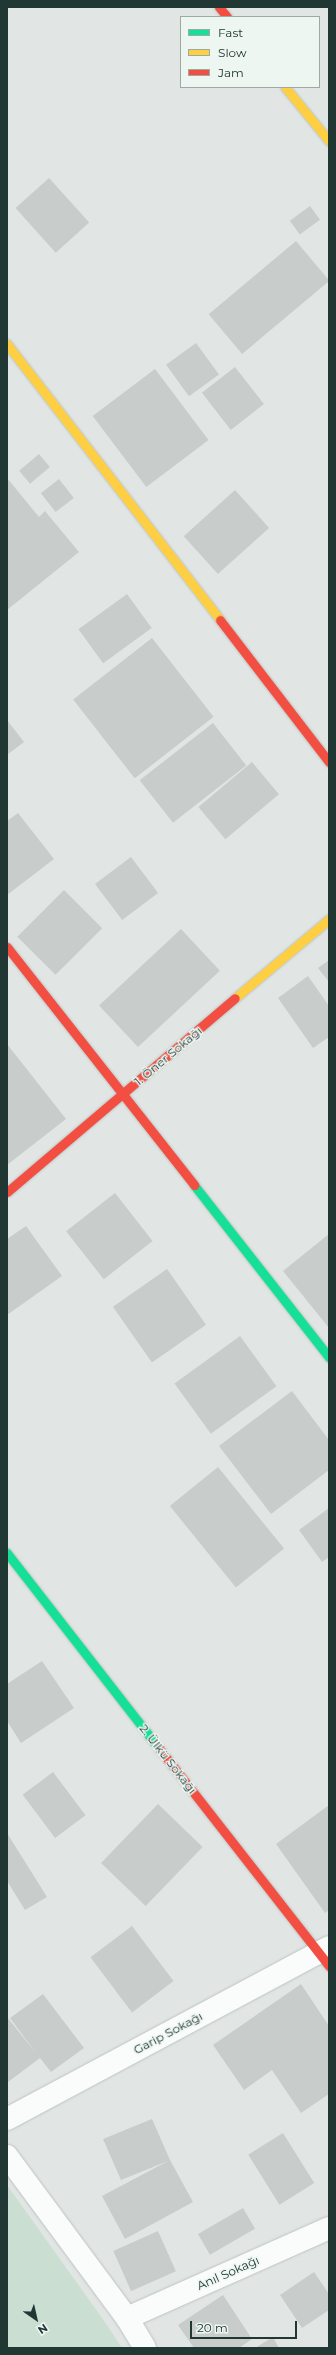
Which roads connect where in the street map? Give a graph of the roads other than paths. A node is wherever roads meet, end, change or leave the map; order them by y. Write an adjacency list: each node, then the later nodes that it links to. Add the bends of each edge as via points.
1 (219, 7): 2 (street)
2 (226, 16)
3 (286, 88): 4 (street)
4 (329, 141)
5 (7, 344): 6 (street)
6 (329, 762)
7 (329, 919): 9 (street, 1. Öner Sokağı)
8 (7, 947): 9 (street)
9 (122, 1096): 10 (street, 1. Öner Sokağı); 11 (street)
10 (7, 1192)
11 (329, 1357)
12 (7, 1553): 13 (street, 2. Ülkü Sokağı)
13 (325, 1955): 14 (street, Garip Sokağı)
14 (7, 2119)
15 (7, 2156): 17 (street)
16 (329, 2228): 17 (street, Anıl Sokağı)
17 (127, 2318): 18 (street)
18 (144, 2348)

